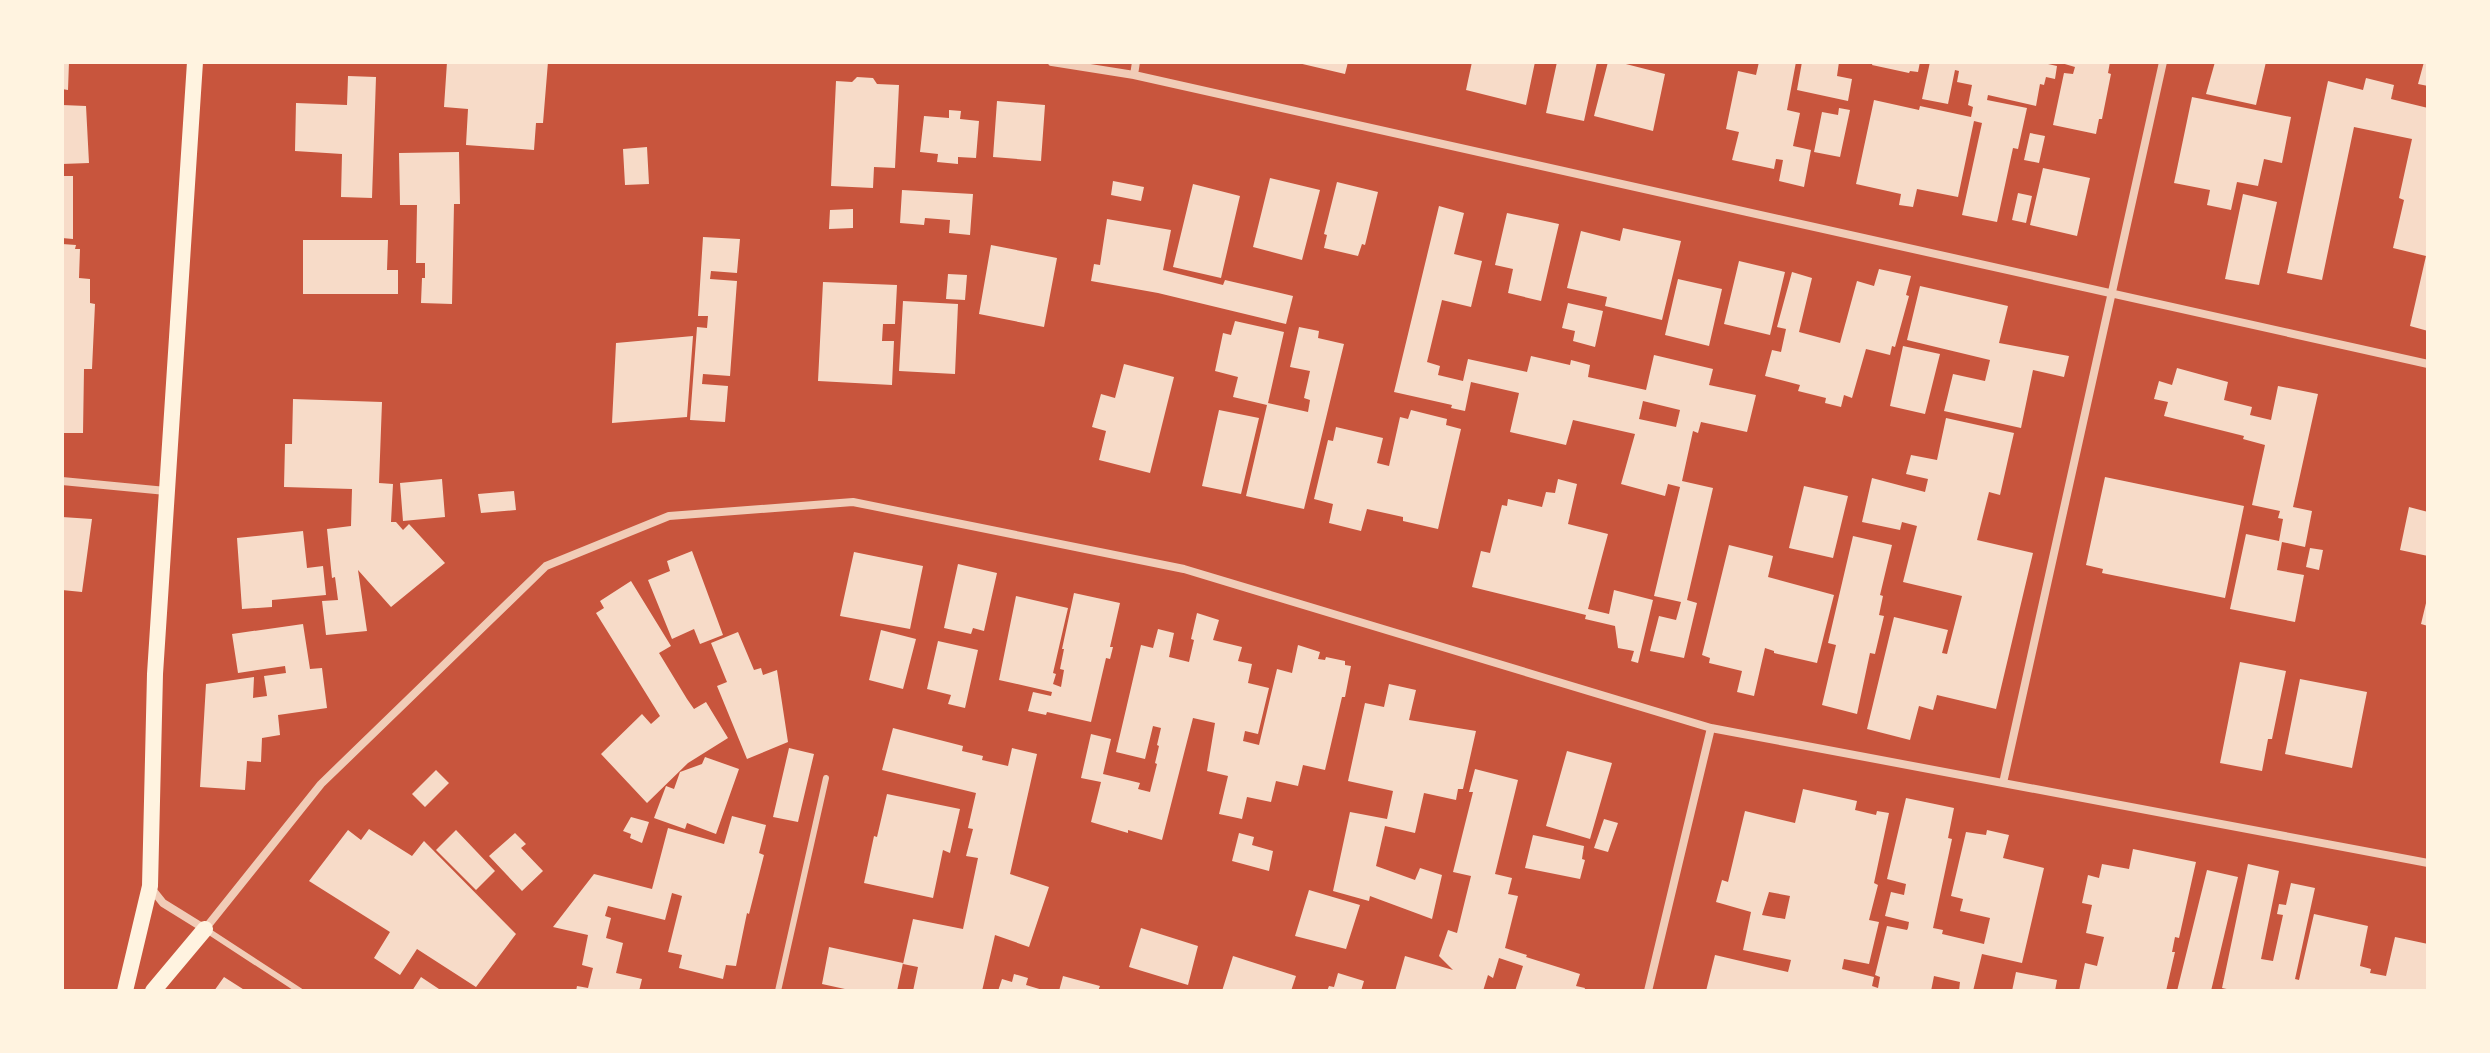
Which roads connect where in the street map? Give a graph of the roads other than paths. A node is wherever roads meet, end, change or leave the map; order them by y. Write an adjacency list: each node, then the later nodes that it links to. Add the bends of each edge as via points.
1 (195, 62): 9 (main road)
2 (1052, 62): 5 (street)
3 (1136, 62): 5 (street)
4 (2163, 62): 6 (street)
5 (1134, 75): 6 (street)
6 (2112, 294): 7 (street); 12 (street)
7 (2428, 364)
8 (62, 481): 9 (street)
9 (166, 491): 14 (main road)
10 (1711, 728): 12 (street); 15 (street, via 1169,566 853,502 669,516 546,566 321,784); 20 (street)
11 (826, 778): 19 (lane)
12 (2003, 783): 13 (street)
13 (2428, 863)
14 (150, 886): 15 (street, via 163,903); 16 (main road)
15 (205, 929): 17 (main road); 18 (lane)
16 (125, 991)
17 (153, 991)
18 (300, 991)
19 (778, 991)
20 (1648, 991)

